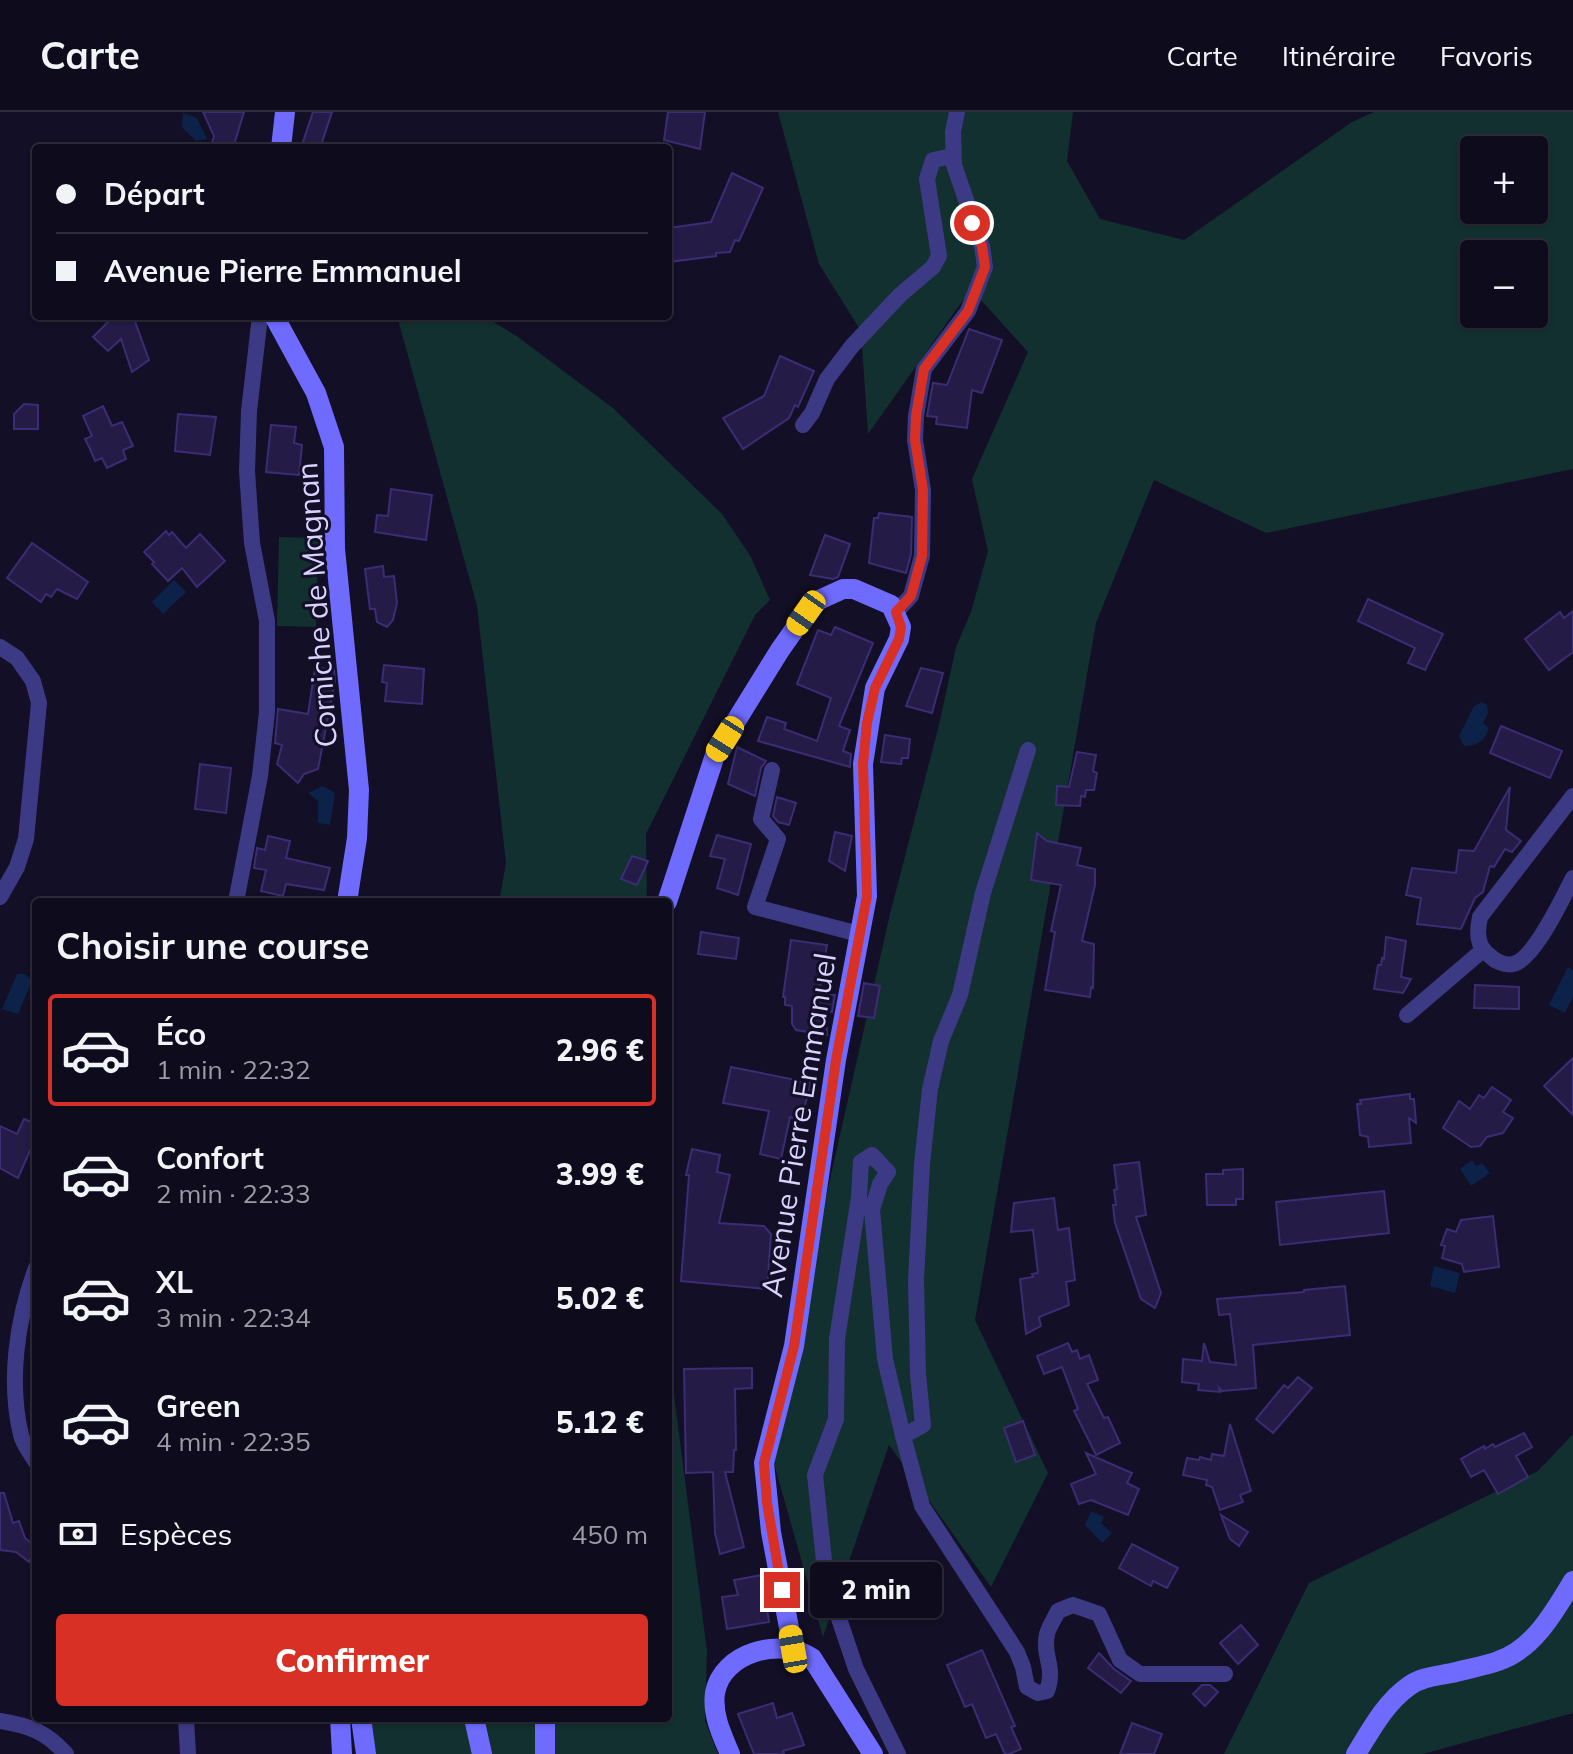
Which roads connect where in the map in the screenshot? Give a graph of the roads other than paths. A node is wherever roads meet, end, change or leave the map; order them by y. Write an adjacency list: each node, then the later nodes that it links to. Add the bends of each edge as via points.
1 (285, 112): 3 (street)
2 (957, 112): 4 (street)
3 (281, 144)
4 (953, 156): 7 (street, via 933,160 927,179 939,256 933,267 852,346); 8 (street, via 985,267 968,311 924,369 915,440 923,490 922,556 911,596)
5 (260, 320): 15 (street, via 247,471 252,543 267,621 267,712)
6 (276, 320): 16 (street, Corniche de Magnan, via 316,393 334,447 335,549 359,790)
7 (803, 425)
8 (896, 612): 17 (street, via 884,601 843,589 806,613 715,755); 18 (street, Avenue Pierre Emmanuel, via 899,639 875,688 867,723 867,896)
9 (0, 647): 14 (street, via 17,658 33,681 39,703 26,839)
10 (1028, 750): 22 (street, via 930,1089 916,1280 923,1425)
11 (772, 770): 18 (street, via 761,819 778,839 755,907)
12 (1573, 796): 19 (street, via 1480,917)
13 (1573, 878): 19 (street, via 1523,958 1502,963)
14 (0, 897)
15 (237, 898)
16 (348, 898)
17 (668, 898)
18 (859, 934): 25 (street, Avenue Pierre Emmanuel, via 794,1346 764,1463)
19 (1483, 950): 20 (street)
20 (1407, 1015)
21 (32, 1279): 23 (street, via 24,1299 15,1372 21,1438)
22 (903, 1436): 26 (street, via 922,1506 1017,1652 1027,1687 1047,1691 1052,1676 1047,1633 1058,1611 1073,1605 1099,1614 1120,1660 1140,1674); 41 (street, via 885,1359 872,1210 888,1172 872,1155 861,1162 837,1339 836,1419 815,1475 826,1580 856,1669)
23 (32, 1456)
24 (1573, 1581): 42 (street, via 1520,1650 1410,1685 1382,1712)
25 (793, 1649): 39 (street, via 753,1653 720,1678 714,1706); 40 (street, via 812,1658 824,1673)
26 (1225, 1674)
27 (0, 1721): 33 (street, via 33,1728)
28 (186, 1722): 34 (street)
29 (340, 1722): 35 (street)
30 (362, 1722): 36 (street)
31 (475, 1722): 37 (street)
32 (545, 1722): 38 (street)
33 (66, 1754)
34 (188, 1754)
35 (342, 1754)
36 (366, 1754)
37 (482, 1754)
38 (545, 1754)
39 (730, 1754)
40 (873, 1754)
41 (898, 1754)
42 (1356, 1754)

